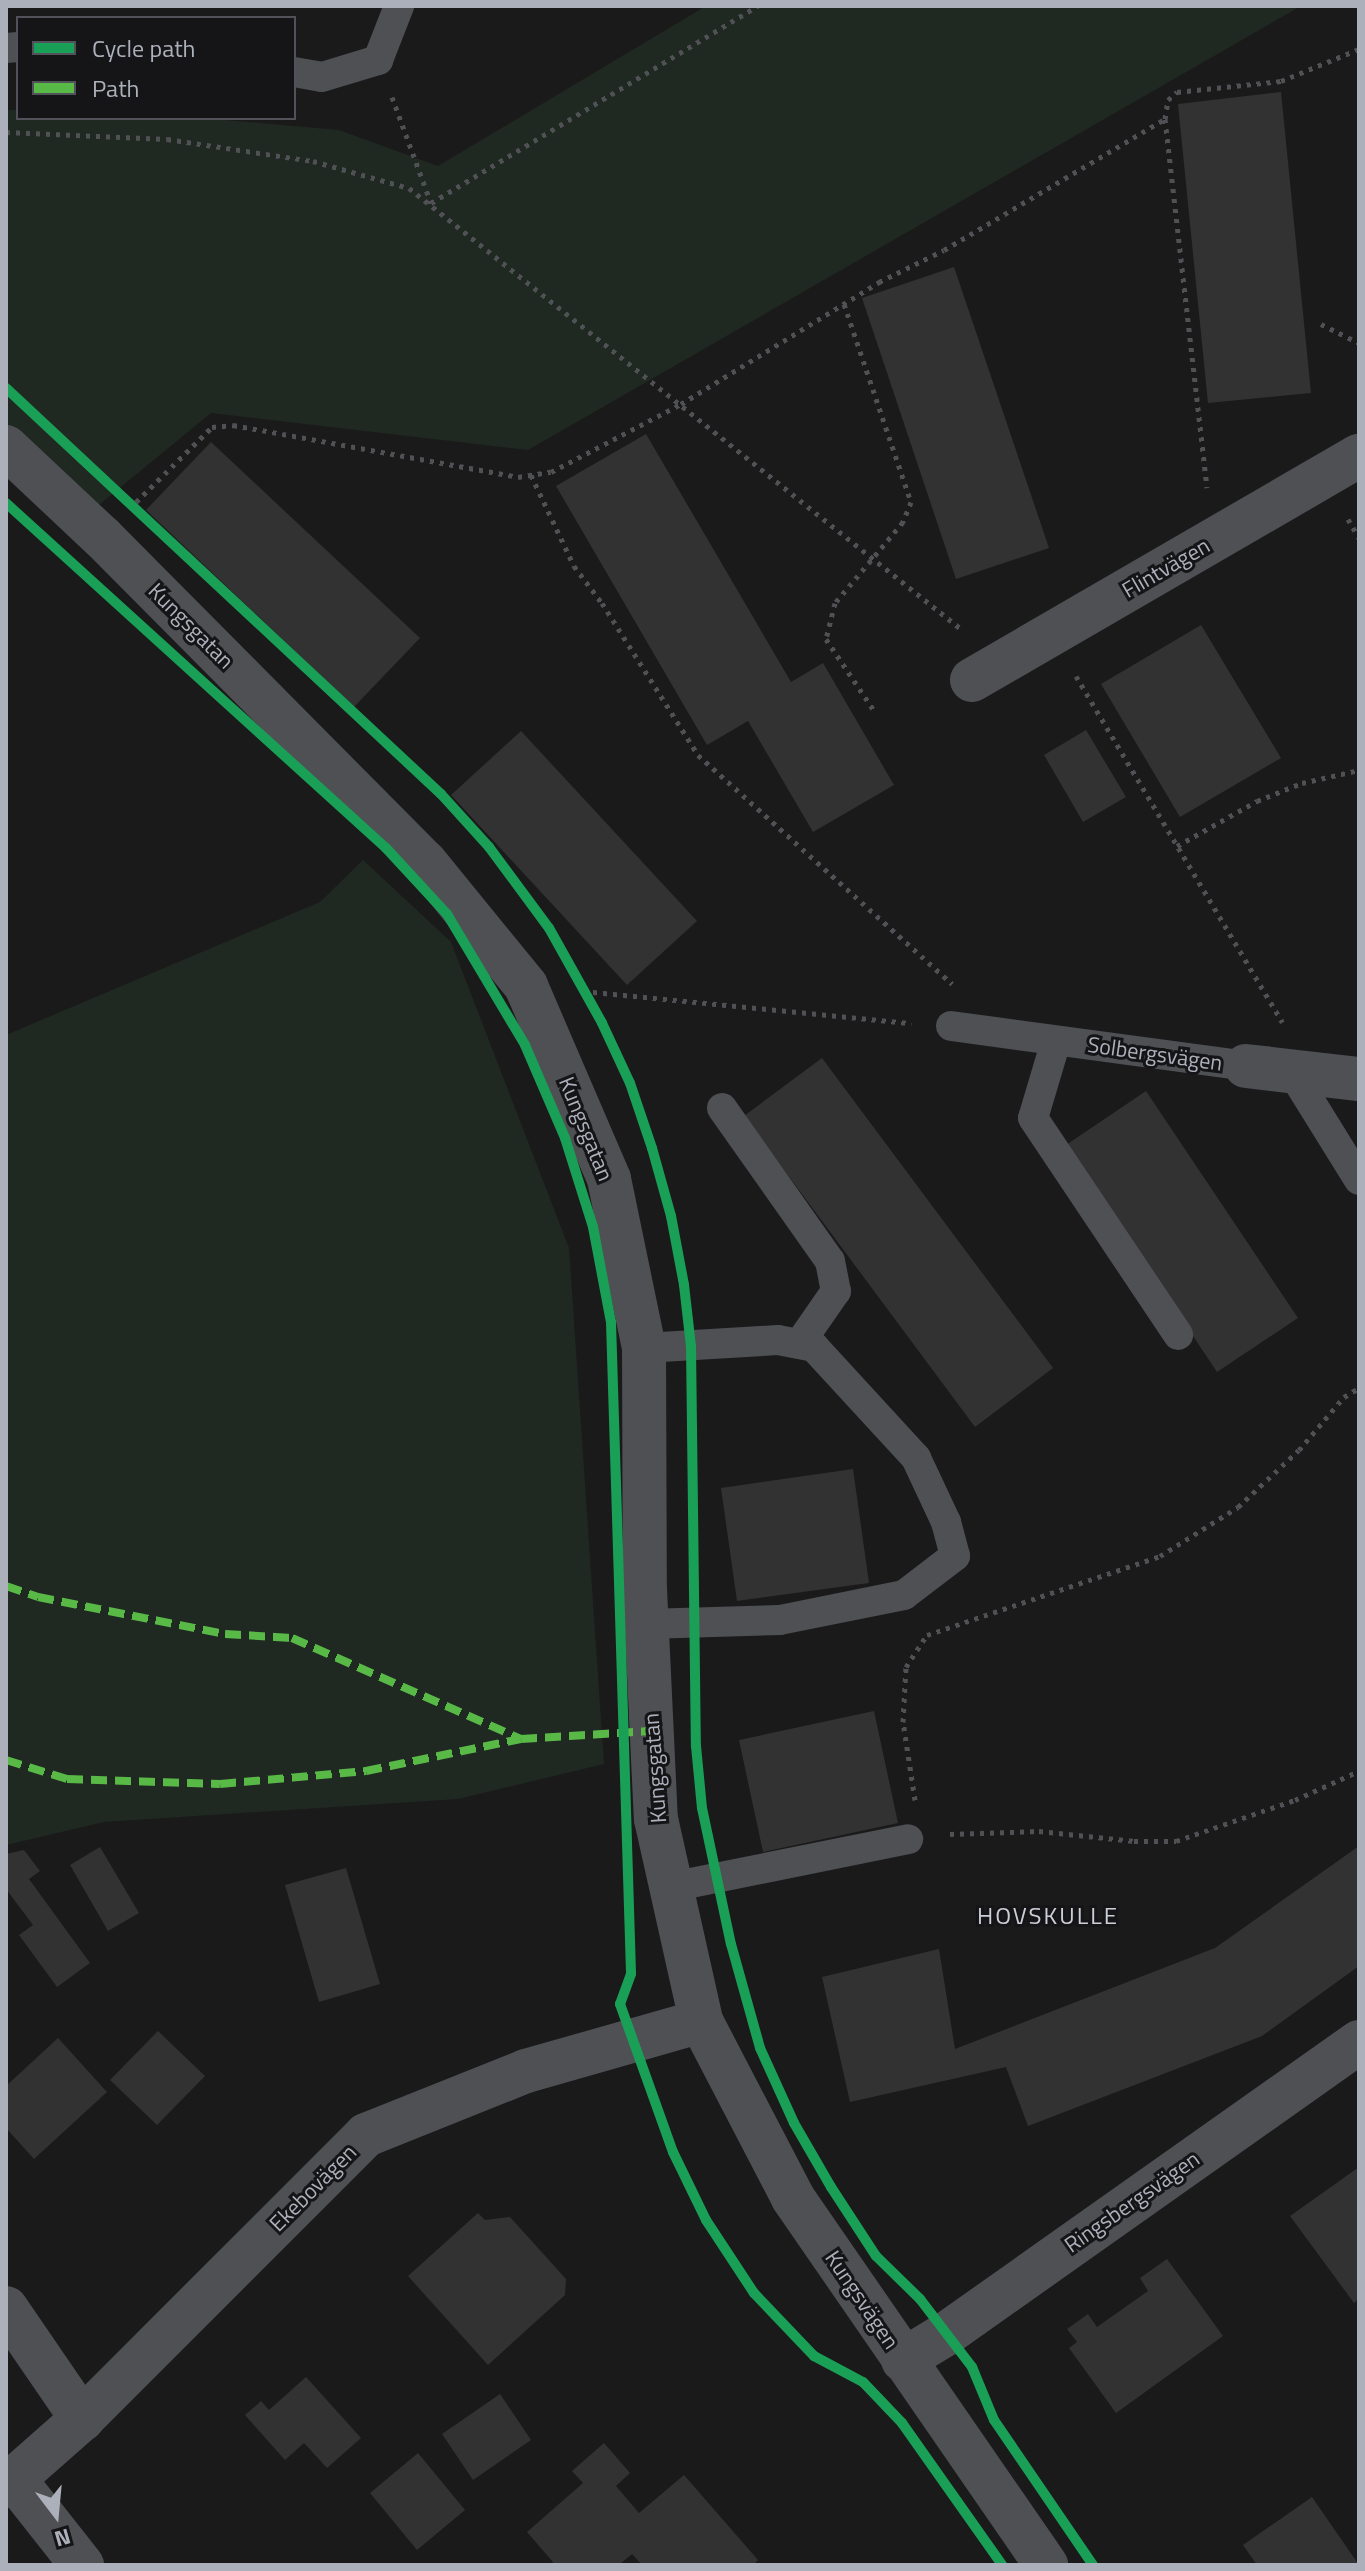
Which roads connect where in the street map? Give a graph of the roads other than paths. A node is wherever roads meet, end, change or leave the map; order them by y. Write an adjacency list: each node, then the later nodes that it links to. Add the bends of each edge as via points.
1 (399, 6): 2 (lane, via 378,60 322,77)
2 (296, 72)
3 (6, 447): 15 (street, Kungsgatan, via 425,862 526,986 609,1179)
4 (1359, 456): 5 (street, Flintvägen)
5 (987, 671)
6 (951, 1026): 7 (lane, Solbergsvägen)
7 (1056, 1041): 8 (lane, Solbergsvägen); 13 (lane, via 1033,1118)
8 (1246, 1066): 9 (street, Solbergsvägen)
9 (1302, 1073): 10 (street, Solbergsvägen); 12 (lane)
10 (1359, 1079)
11 (722, 1108): 14 (lane, via 830,1261 836,1291)
12 (1359, 1180)
13 (1178, 1335)
14 (800, 1343): 15 (lane); 16 (lane, via 814,1347 916,1458 946,1522 955,1556 904,1595 780,1620)
15 (644, 1348): 16 (street, Kungsgatan)
16 (646, 1624): 18 (street, Kungsgatan, via 656,1819)
17 (908, 1839): 18 (lane)
18 (671, 1887): 19 (street, Kungsgatan)
19 (701, 2021): 22 (street, Kungsvägen, via 793,2198); 23 (street, Ekebovägen, via 526,2071 366,2135)
20 (1359, 2042): 22 (street, Ringsbergsvägen)
21 (6, 2308): 23 (street)
22 (903, 2360): 26 (street, Kungsvägen)
23 (82, 2419): 24 (street, Ekebovägen)
24 (10, 2482): 25 (street)
25 (82, 2565)
26 (1046, 2565)

